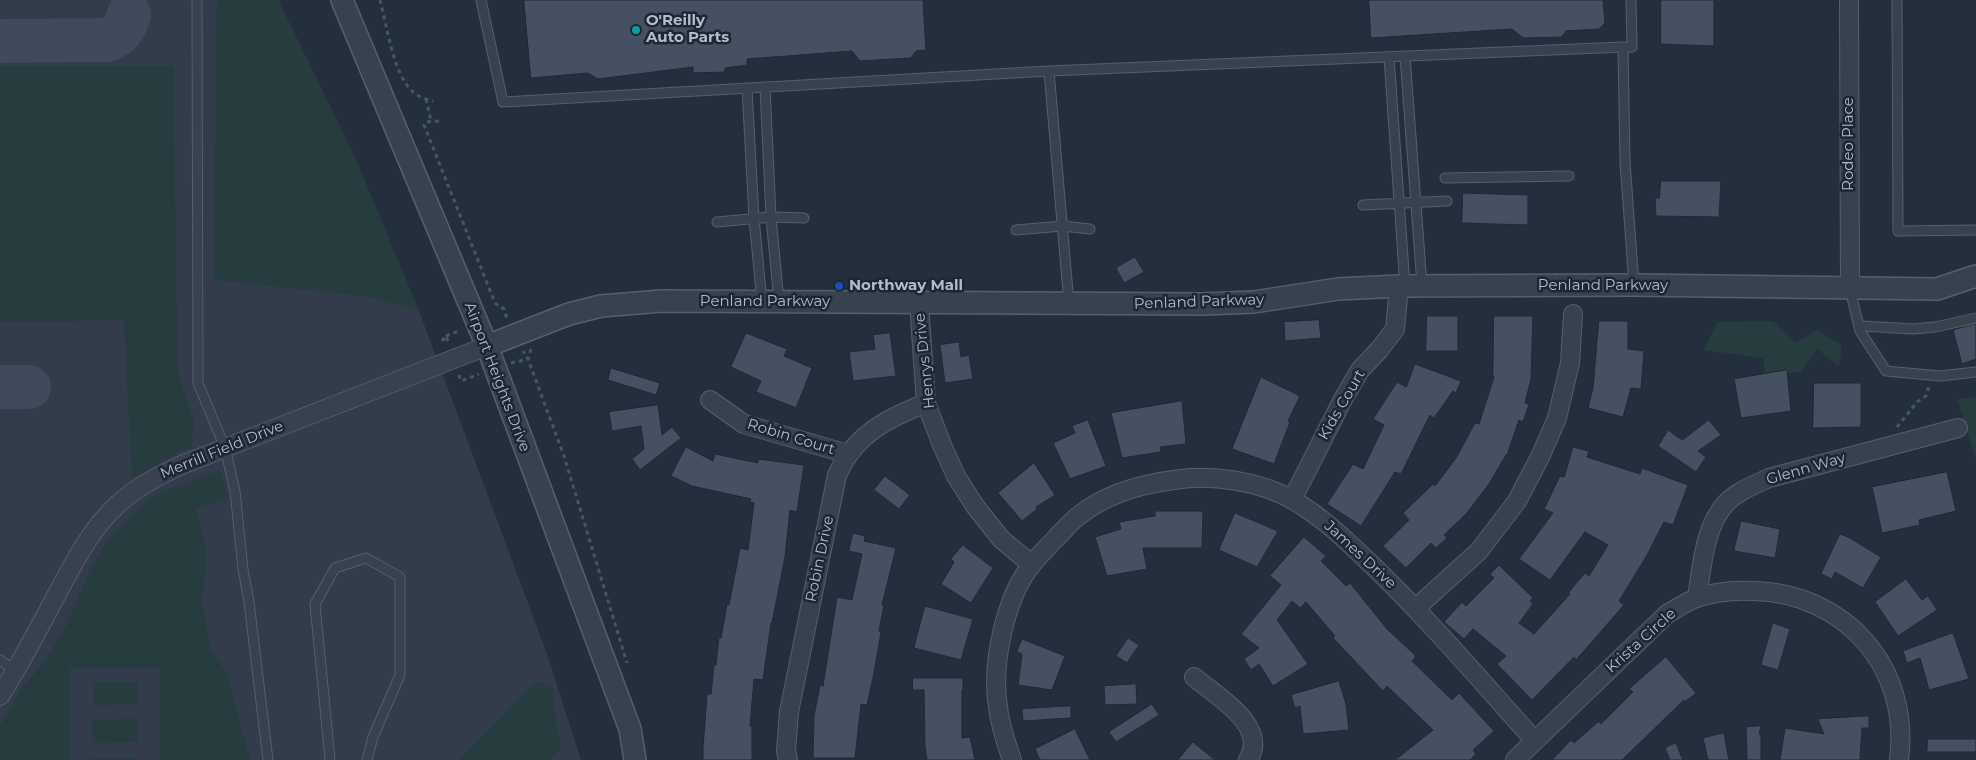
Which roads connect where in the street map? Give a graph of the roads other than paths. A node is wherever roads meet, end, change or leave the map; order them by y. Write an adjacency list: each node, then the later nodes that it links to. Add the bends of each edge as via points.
1 (197, 0): 42 (lane, via 198,383)
2 (342, 0): 37 (street, Airport Heights Drive)
3 (481, 0): 12 (lane, via 503,102)
4 (1631, 0): 7 (lane, via 1632,47)
5 (1849, 0): 30 (street, Rodeo Place)
6 (1897, 0): 26 (lane, via 1898,231)
7 (1623, 47): 8 (lane); 28 (lane, via 1626,182)
8 (1406, 56): 9 (lane); 16 (lane)
9 (1389, 57): 10 (lane); 17 (lane)
10 (1049, 71): 11 (lane); 23 (lane)
11 (765, 87): 12 (lane); 19 (lane)
12 (747, 88): 20 (lane)
13 (1569, 176): 14 (lane)
14 (1445, 178)
15 (1447, 201): 16 (lane)
16 (1416, 202): 17 (lane); 29 (lane)
17 (1400, 204): 18 (lane); 29 (lane)
18 (1363, 205)
19 (772, 217): 20 (lane); 21 (lane); 31 (lane)
20 (754, 218): 22 (lane); 31 (lane)
21 (804, 218)
22 (717, 222)
23 (1062, 226): 24 (lane); 25 (lane); 33 (lane)
24 (1090, 228)
25 (1016, 230)
26 (1976, 230)
27 (1976, 276): 30 (street, Penland Parkway, via 1937,289)
28 (1634, 285): 29 (street, Penland Parkway); 30 (street, Penland Parkway)
29 (1409, 286): 33 (street, Penland Parkway, via 1338,289 1245,302); 44 (street, Kids Court, via 1395,329 1342,400)
30 (1850, 288): 36 (lane)
31 (770, 302): 32 (street, Penland Parkway); 37 (street, Penland Parkway, via 662,301 601,306 570,314)
32 (919, 303): 33 (street, Penland Parkway); 40 (street, Henrys Drive)
33 (1069, 304)
34 (1573, 314): 47 (street, via 1570,363 1557,418 1540,457 1516,501 1479,551)
35 (1976, 318): 36 (lane, via 1913,329 1862,326)
36 (1858, 323): 38 (lane, via 1886,371 1940,376)
37 (487, 346): 42 (street, Merrill Field Drive); 56 (street, Airport Heights Drive, via 630,729)
38 (1976, 372)
39 (710, 400): 43 (street, Robin Court, via 744,424)
40 (926, 403): 43 (street, Robin Drive, via 891,417); 45 (street, Henrys Drive, via 945,453 975,506 1001,539)
41 (1958, 428): 46 (street, Glenn Way, via 1769,478 1742,490 1726,503 1714,521 1707,541)
42 (225, 448): 49 (street, Merrill Field Drive, via 155,478 131,493 100,522 78,555); 53 (lane, via 234,491)
43 (848, 454): 57 (street, Robin Drive, via 838,475 789,712)
44 (1292, 500): 45 (street, James Drive, via 1248,483 1197,476 1149,483 1112,496 1078,516); 47 (street, James Drive, via 1331,526)
45 (1032, 564): 58 (street, James Drive, via 1007,614 999,644 997,706)
46 (1697, 598): 52 (street, Krista Circle, via 1667,614); 61 (street, Krista Circle, via 1736,590 1772,591 1803,598 1845,621 1868,644 1886,673 1897,705 1901,741)
47 (1416, 608): 52 (street, James Drive)
48 (0, 660): 49 (lane)
49 (16, 671): 51 (street, Merrill Field Drive)
50 (1194, 677): 59 (street, via 1244,719 1253,735 1253,752)
51 (0, 696)
52 (1534, 741): 60 (street, Krista Circle)
53 (268, 760)
54 (330, 760): 55 (lane, via 315,604 335,568 366,558 400,577 400,675 373,737)
55 (368, 760)
56 (635, 760)
57 (788, 760)
58 (1012, 760)
59 (1248, 760)
60 (1515, 760)
61 (1899, 760)

